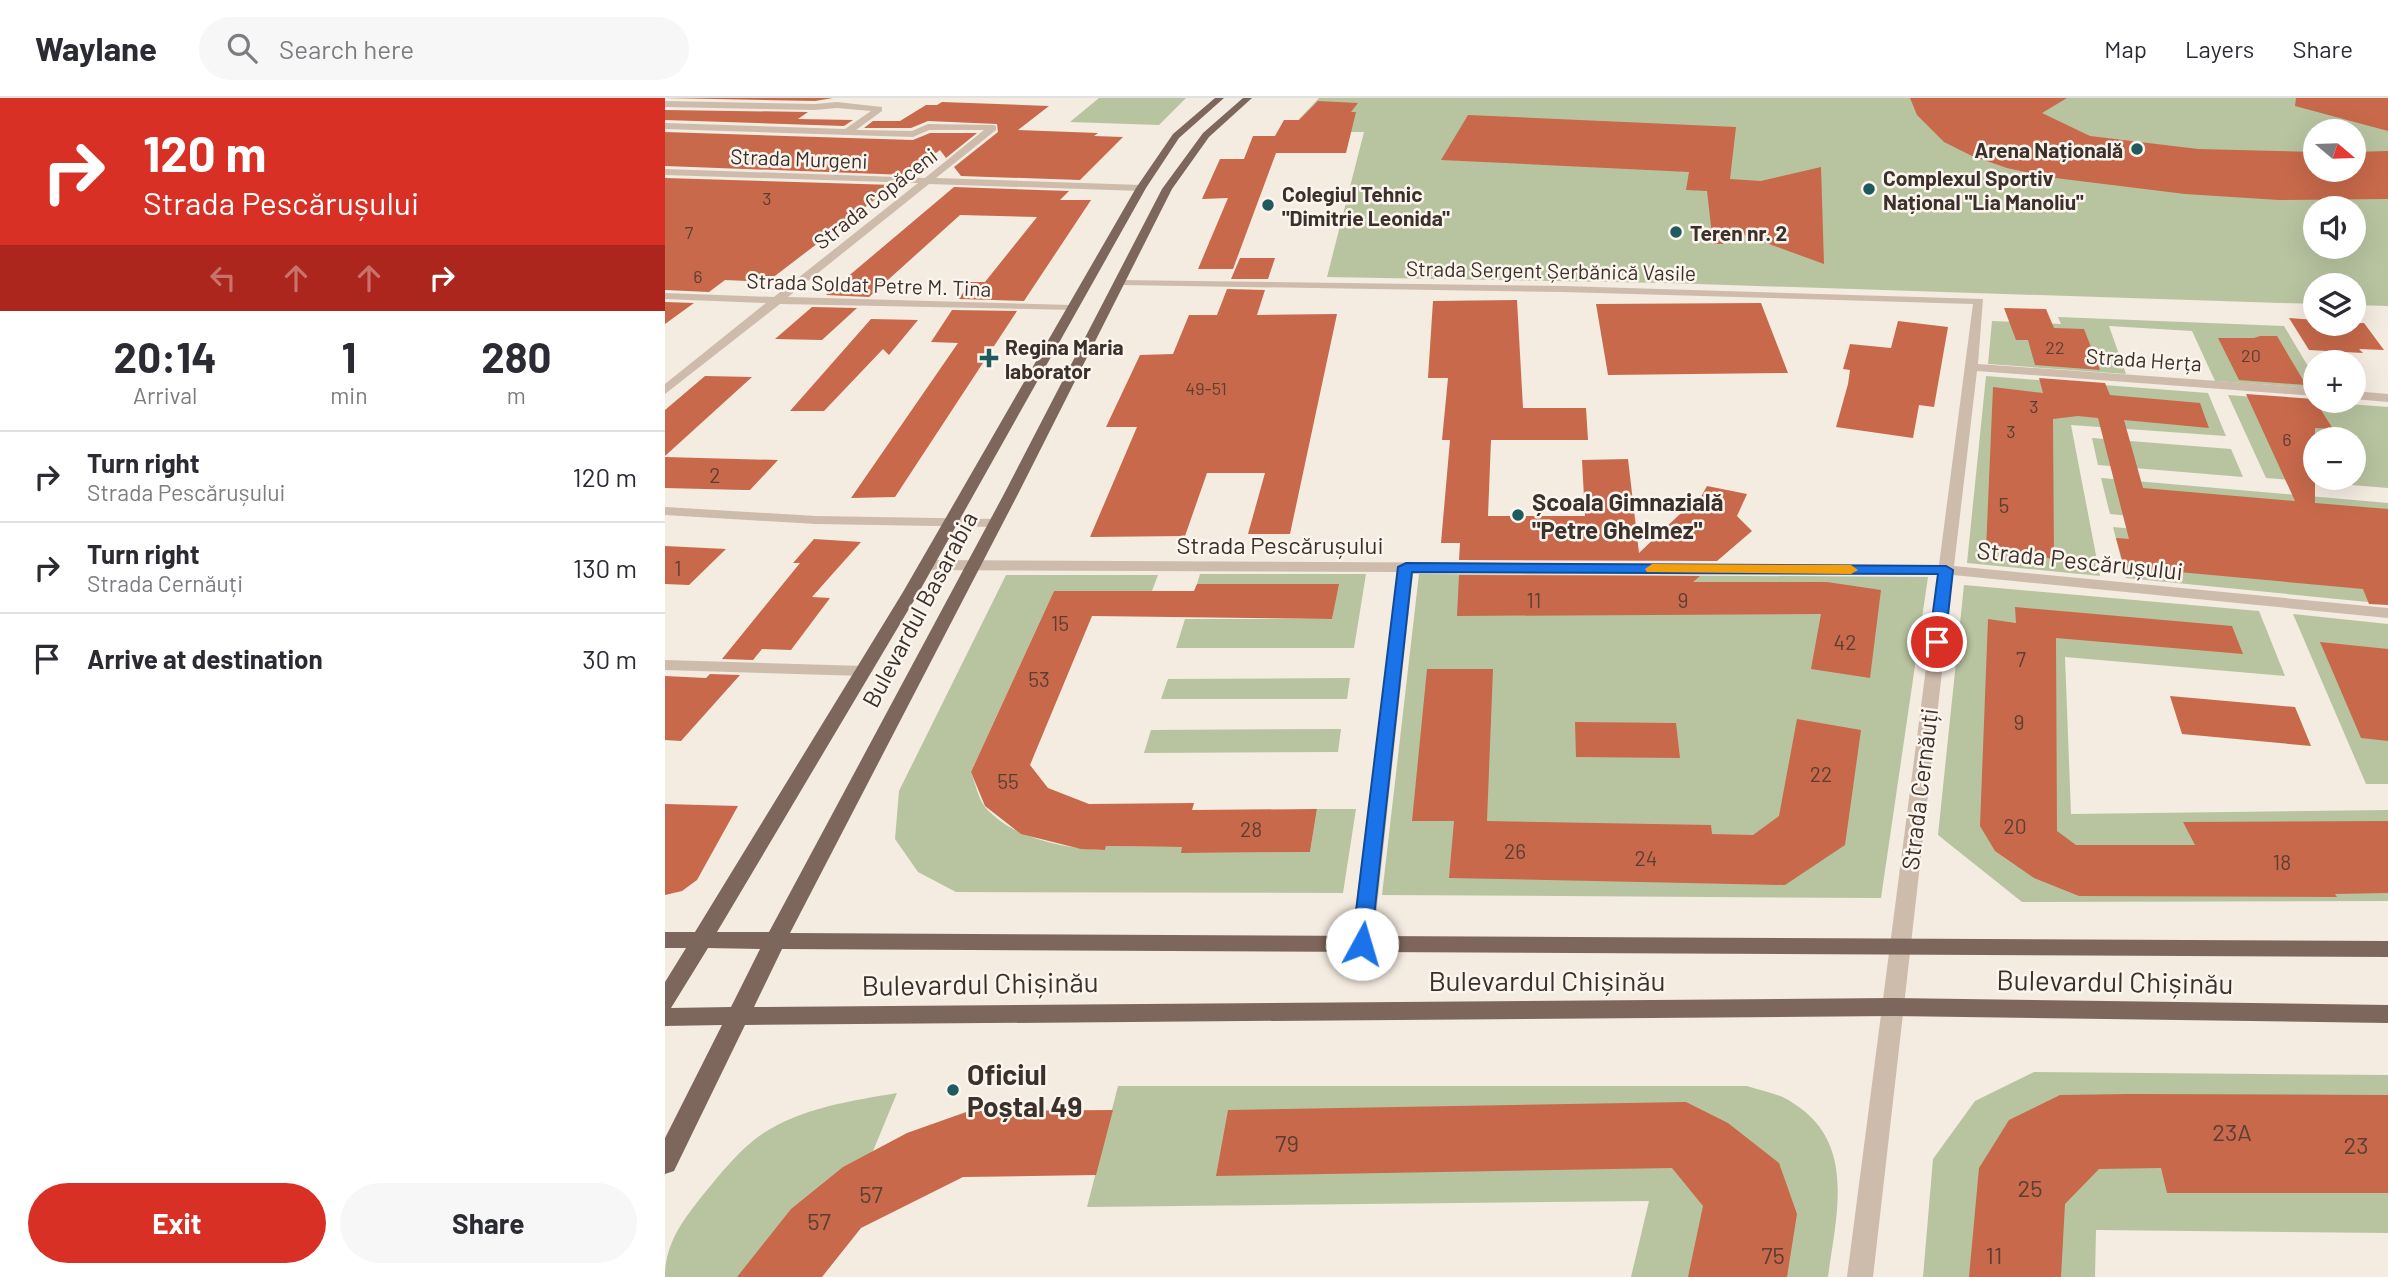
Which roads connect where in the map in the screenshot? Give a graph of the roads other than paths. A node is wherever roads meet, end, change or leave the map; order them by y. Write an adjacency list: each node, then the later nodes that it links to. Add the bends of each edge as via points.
1 (1220, 98): 8 (main road, Bulevardul Basarabia, via 1176,136)
2 (1248, 98): 9 (main road, Bulevardul Basarabia, via 1206,135 1183,164)
3 (665, 104): 5 (street, via 879,109)
4 (665, 127): 5 (street, Strada Copăceni)
5 (847, 132): 7 (street, Strada Copăceni, via 913,134 929,127 993,128)
6 (665, 172): 7 (street, Strada Murgeni)
7 (926, 182): 8 (street, Strada Murgeni); 11 (street, Strada Copăceni)
8 (1141, 188): 13 (main road, Bulevardul Basarabia)
9 (1122, 282): 12 (street, Strada Sergent Șerbănică Vasile); 21 (main road, Bulevardul Basarabia)
10 (665, 296): 11 (street, Strada Soldat Petre M. Tina)
11 (775, 301): 13 (street, Strada Soldat Petre M. Tina); 15 (street, Strada Copăceni)
12 (1979, 301): 14 (street, Strada Cernăuți)
13 (1072, 308): 20 (main road, Bulevardul Basarabia)
14 (1971, 367): 16 (street, Strada Herța); 25 (street, Strada Cernăuți)
15 (665, 390)
16 (2303, 391)
17 (2366, 396): 18 (street)
18 (2388, 398)
19 (665, 510): 20 (street)
20 (949, 523): 21 (street); 22 (main road, Bulevardul Basarabia)
21 (996, 523): 23 (main road, Bulevardul Basarabia)
22 (926, 565): 23 (street, Strada Pescărușului); 28 (main road, Bulevardul Basarabia)
23 (974, 565): 24 (street, Strada Pescărușului); 31 (main road, Bulevardul Basarabia)
24 (1406, 567): 25 (street, Strada Pescărușului); 32 (street)
25 (1946, 570): 26 (street, Strada Pescărușului); 33 (street, Strada Cernăuți)
26 (2388, 613)
27 (665, 665): 28 (street)
28 (864, 671): 30 (main road, Bulevardul Basarabia)
29 (665, 940): 30 (main road, Bulevardul Chișinău)
30 (699, 942): 31 (main road, Bulevardul Chișinău); 35 (main road, Bulevardul Basarabia)
31 (774, 943): 32 (main road, Bulevardul Chișinău); 38 (main road, Bulevardul Basarabia)
32 (1362, 944): 33 (main road, Bulevardul Chișinău)
33 (1901, 946): 34 (main road, Bulevardul Chișinău); 36 (street, Strada Cernăuți)
34 (2388, 949)
35 (665, 1001)
36 (1893, 1007): 37 (main road, Bulevardul Chișinău); 38 (main road, Bulevardul Chișinău); 41 (street, Strada Cernăuți)
37 (2388, 1014)
38 (738, 1015): 39 (main road, Bulevardul Chișinău); 40 (main road, Bulevardul Basarabia)
39 (665, 1017)
40 (665, 1163)
41 (1860, 1277)

